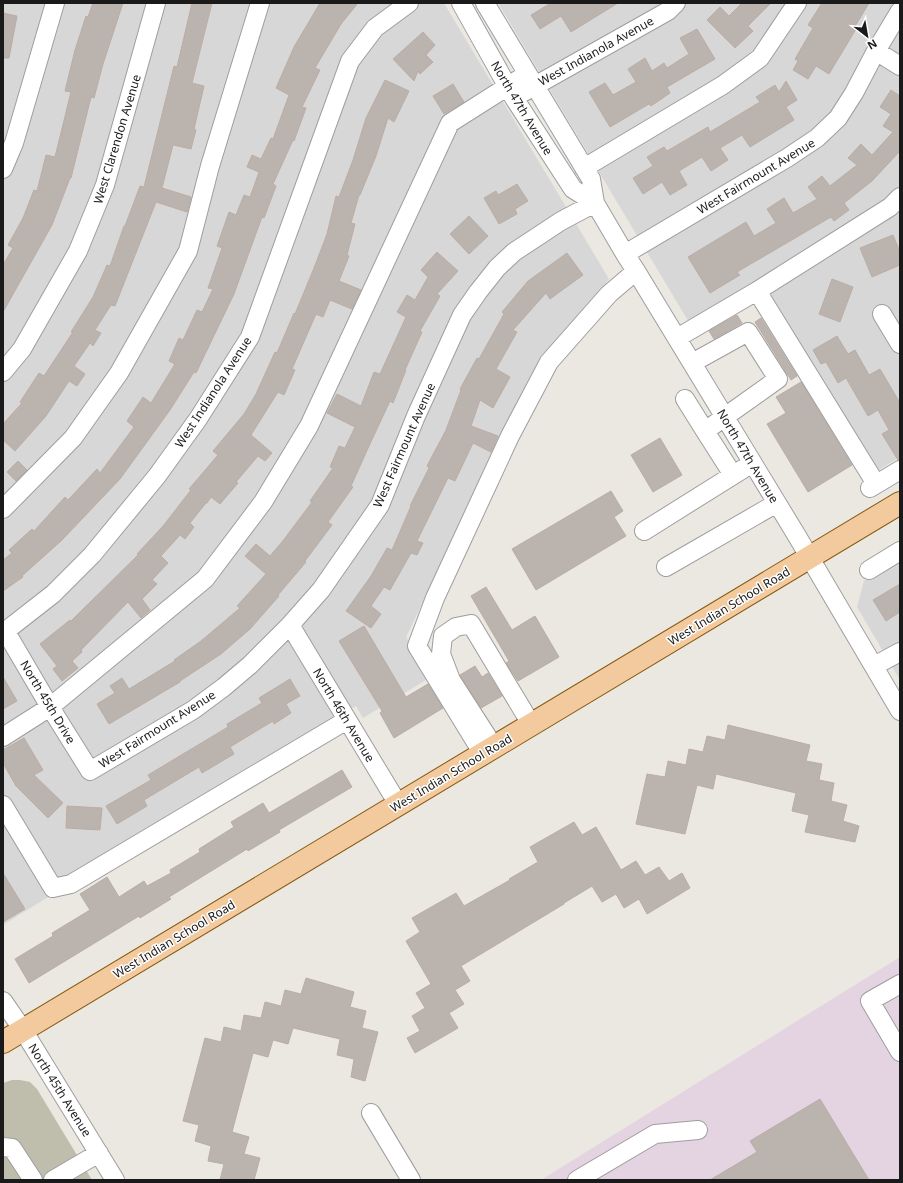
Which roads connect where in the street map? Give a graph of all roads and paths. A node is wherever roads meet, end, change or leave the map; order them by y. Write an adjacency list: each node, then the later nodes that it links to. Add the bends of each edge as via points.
1 (55, 3): 15 (street, via 14,143)
2 (156, 3): 25 (street, West Clarendon Avenue, via 105,185 81,245 22,349)
3 (260, 3): 34 (street, via 210,166 188,251 119,373 73,438)
4 (409, 3): 41 (street, West Indianola Avenue, via 375,28 350,61 250,337 202,412 157,476 92,555 52,594)
5 (461, 3): 13 (street, North 47th Avenue)
6 (676, 3): 12 (street, West Indianola Avenue, via 668,11)
7 (797, 3): 14 (street, via 760,58 723,85)
8 (489, 5): 12 (street, North 47th Avenue)
9 (900, 11): 10 (street, West Fairmount Avenue)
10 (876, 51): 11 (street); 18 (street, West Fairmount Avenue, via 838,118 818,138)
11 (900, 66)
12 (531, 80): 13 (street, West Indianola Avenue); 14 (street, North 47th Avenue)
13 (511, 92): 17 (street, North 47th Avenue, via 573,189); 44 (street, West Indianola Avenue, via 450,123 309,426 263,502 205,579)
14 (584, 168): 17 (street, North 47th Avenue, via 591,179)
15 (3, 169)
16 (900, 197): 20 (street, via 890,207)
17 (595, 203): 18 (street, North 47th Avenue); 40 (street, West Fairmount Avenue, via 561,221 514,252 496,268 478,292 462,315 416,416 380,505 321,590)
18 (625, 254): 19 (street, North 47th Avenue)
19 (636, 271): 22 (street, North 47th Avenue); 49 (street, via 609,294 549,362 510,436 416,646)
20 (757, 291): 22 (street); 30 (street, via 873,486)
21 (882, 314): 23 (street)
22 (677, 338): 24 (street, North 47th Avenue)
23 (900, 344)
24 (692, 363): 27 (street, North 47th Avenue); 27 (street, via 748,332 778,379)
25 (3, 372)
26 (685, 399): 28 (street)
27 (724, 416): 28 (street); 29 (street, North 47th Avenue)
28 (705, 431): 31 (street)
29 (752, 463): 31 (street); 32 (street, North 47th Avenue)
30 (900, 470)
31 (733, 475): 35 (street)
32 (777, 503): 37 (street, North 47th Avenue); 38 (street)
33 (900, 503): 37 (main road, West Indian School Road)
34 (3, 509)
35 (644, 531)
36 (900, 552): 39 (street)
37 (809, 558): 43 (street, North 47th Avenue); 47 (main road, West Indian School Road)
38 (666, 568)
39 (869, 570)
40 (290, 625): 46 (street, North 46th Avenue); 50 (street, West Fairmount Avenue, via 250,665 193,710)
41 (4, 633): 44 (street, North 45th Drive)
42 (900, 652): 43 (street)
43 (874, 666): 45 (street, North 47th Avenue)
44 (50, 707): 48 (street, West Indianola Avenue); 50 (street, North 45th Drive)
45 (900, 711)
46 (347, 720): 51 (street, via 71,884 53,888); 52 (street, North 46th Avenue)
47 (532, 724): 49 (main road, West Indian School Road); 49 (street, via 471,624 456,627 443,636 441,654 451,680)
48 (3, 737)
49 (488, 750): 52 (main road, West Indian School Road)
50 (90, 771)
51 (3, 804)
52 (398, 804): 55 (main road, West Indian School Road)
53 (900, 984): 57 (street, via 870,1001)
54 (3, 1001): 55 (street, North 45th Avenue)
55 (23, 1030): 56 (main road, West Indian School Road); 61 (street, North 45th Avenue)
56 (3, 1042)
57 (900, 1052)
58 (371, 1113): 65 (street)
59 (698, 1130): 66 (street, via 655,1134)
60 (3, 1147): 62 (street, via 12,1148)
61 (99, 1153): 63 (street); 64 (street, North 45th Avenue)
62 (34, 1180)
63 (53, 1180)
64 (115, 1180)
65 (411, 1180)
66 (577, 1180)

